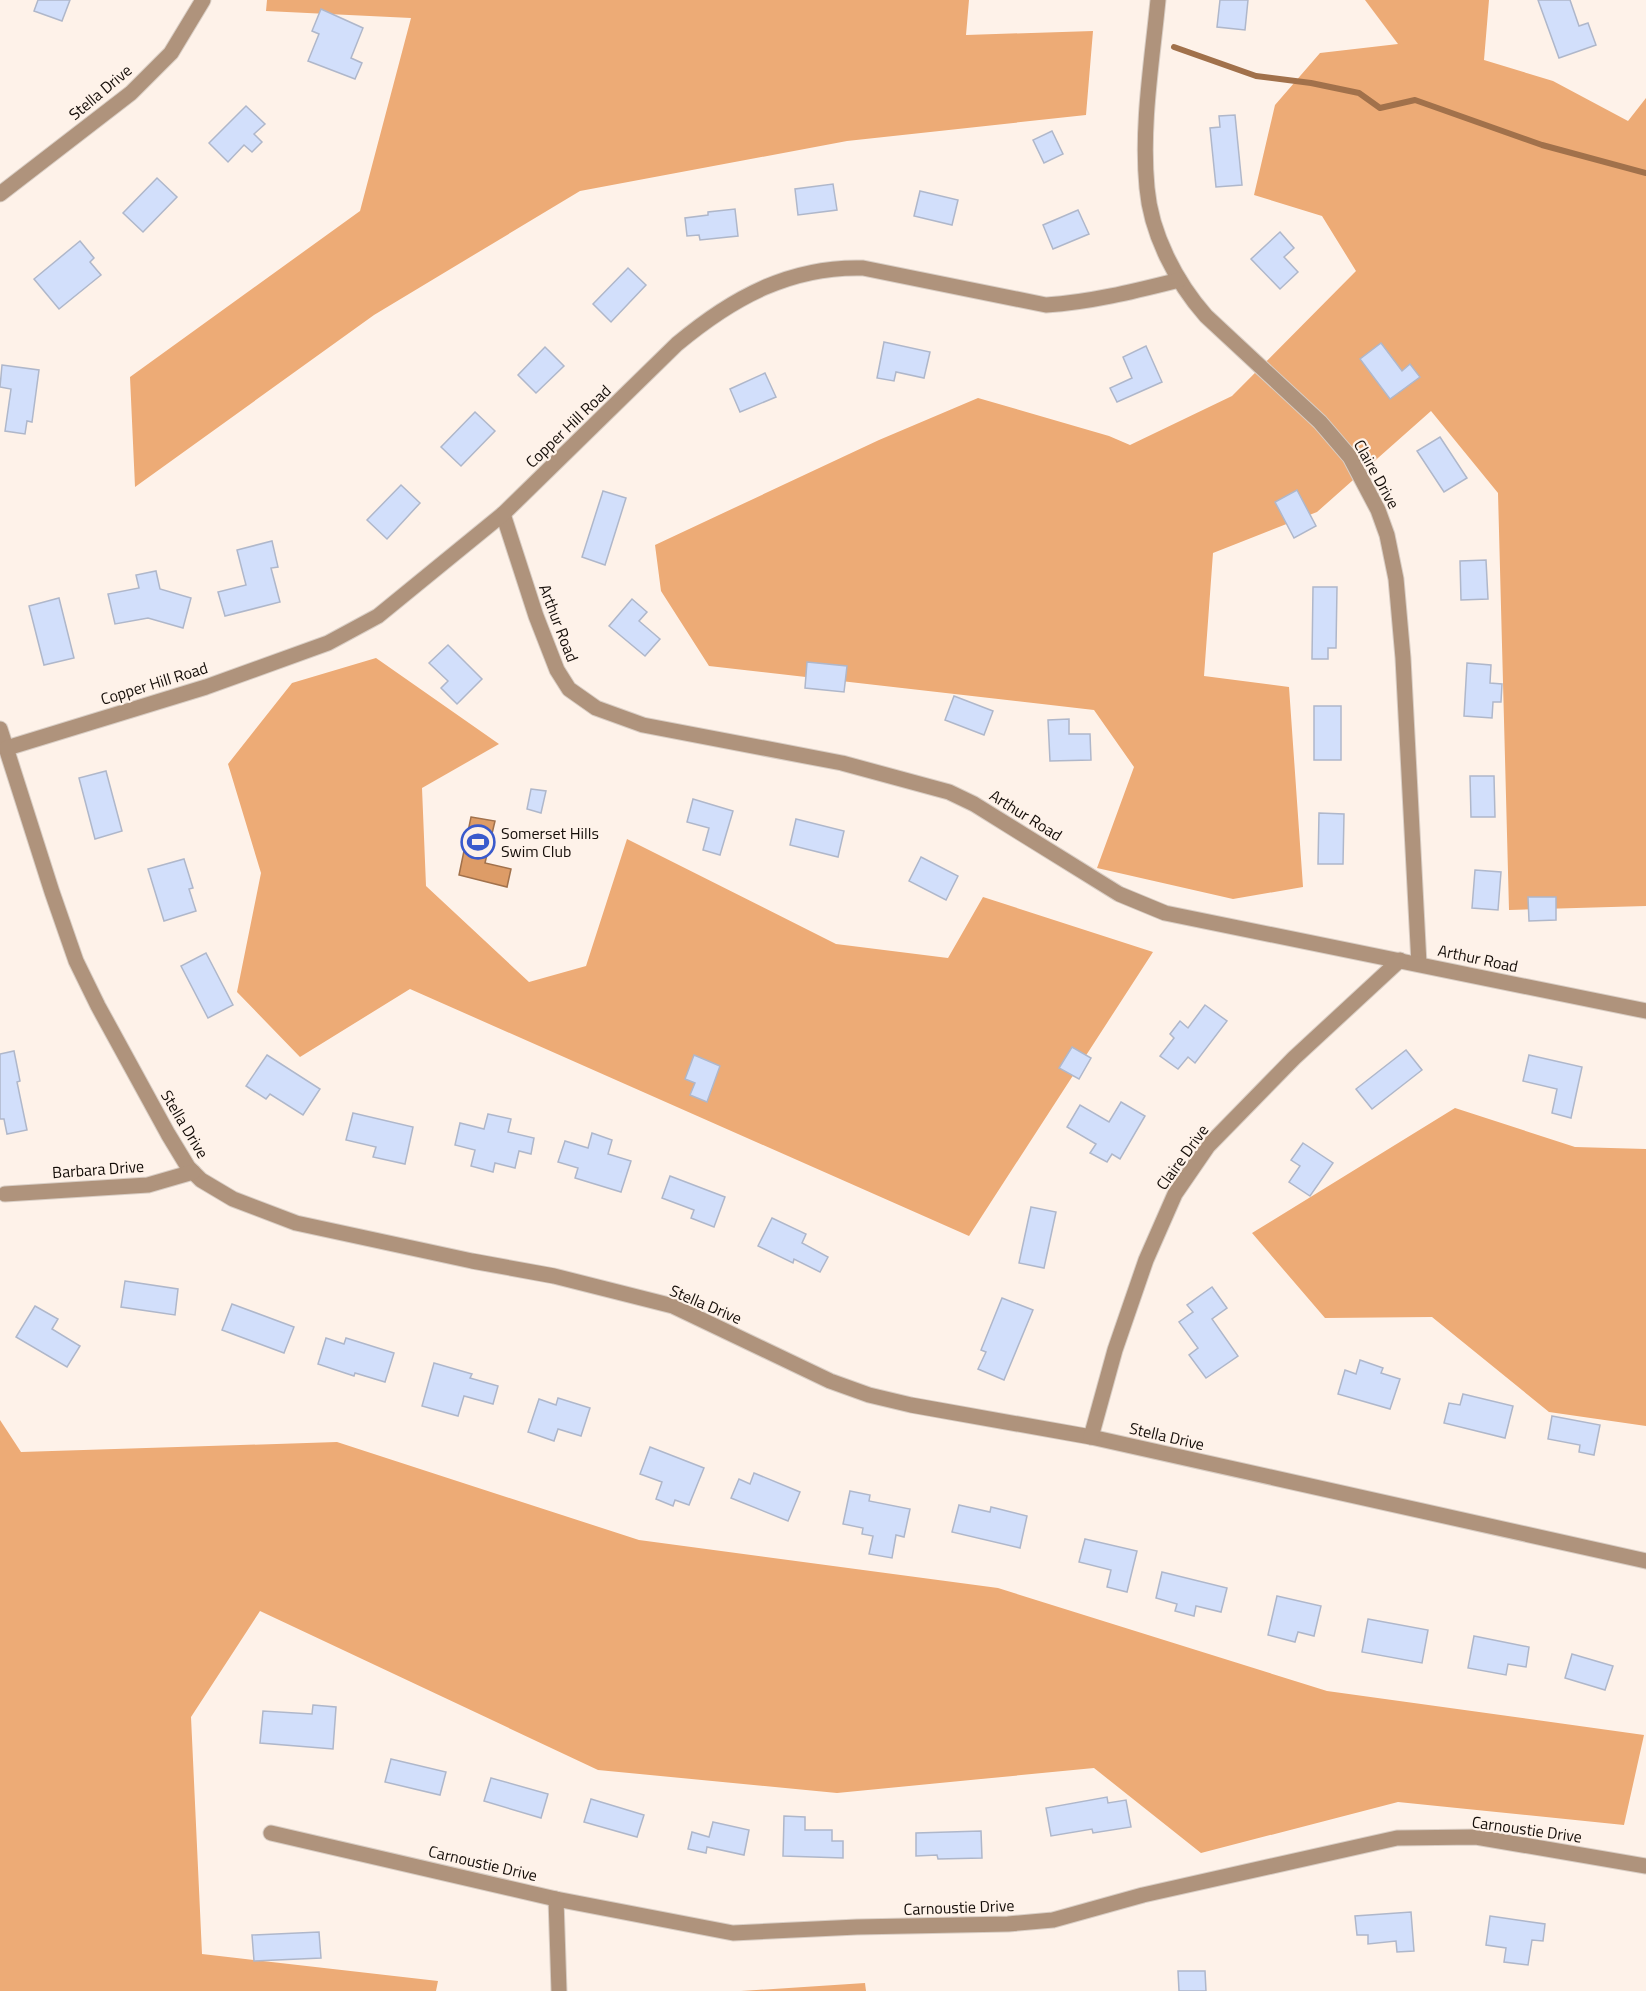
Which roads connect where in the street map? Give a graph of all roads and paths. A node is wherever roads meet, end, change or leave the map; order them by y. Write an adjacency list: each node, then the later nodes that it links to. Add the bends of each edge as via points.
1 (203, 0): 3 (street, Stella Drive, via 171,53 131,93)
2 (1158, 0): 4 (street, Claire Drive, via 1145,141 1147,190 1155,224)
3 (0, 194)
4 (1179, 279): 5 (street, Copper Hill Road, via 1076,303 1046,304 863,268 836,267 800,274 759,290 705,321); 9 (street, Claire Drive, via 1206,316 1320,422 1350,457 1387,535 1396,579 1403,658)
5 (503, 514): 7 (street, Copper Hill Road, via 378,616 328,643 206,687); 8 (street, Arthur Road, via 558,670 569,689 596,708 643,725 842,763 949,792 1119,894 1166,913)
6 (0, 729): 7 (street, Stella Drive)
7 (7, 748): 11 (street, Stella Drive, via 76,961 168,1134)
8 (1400, 960): 9 (street, Arthur Road); 13 (street, Claire Drive, via 1294,1058 1208,1146 1175,1194 1134,1294)
9 (1419, 964): 10 (street, Arthur Road)
10 (1646, 1011)
11 (193, 1172): 12 (street, Barbara Drive, via 148,1185); 13 (street, Stella Drive, via 232,1199 296,1223 554,1276 673,1306 830,1382 869,1395)
12 (5, 1194)
13 (1091, 1437): 14 (street, Stella Drive)
14 (1646, 1560)
15 (272, 1833): 17 (street, Carnoustie Drive)
16 (1646, 1866): 17 (street, Carnoustie Drive, via 1476,1837 1397,1838 1143,1894 1053,1920 733,1933)
17 (556, 1899): 18 (street)
18 (559, 1991)

